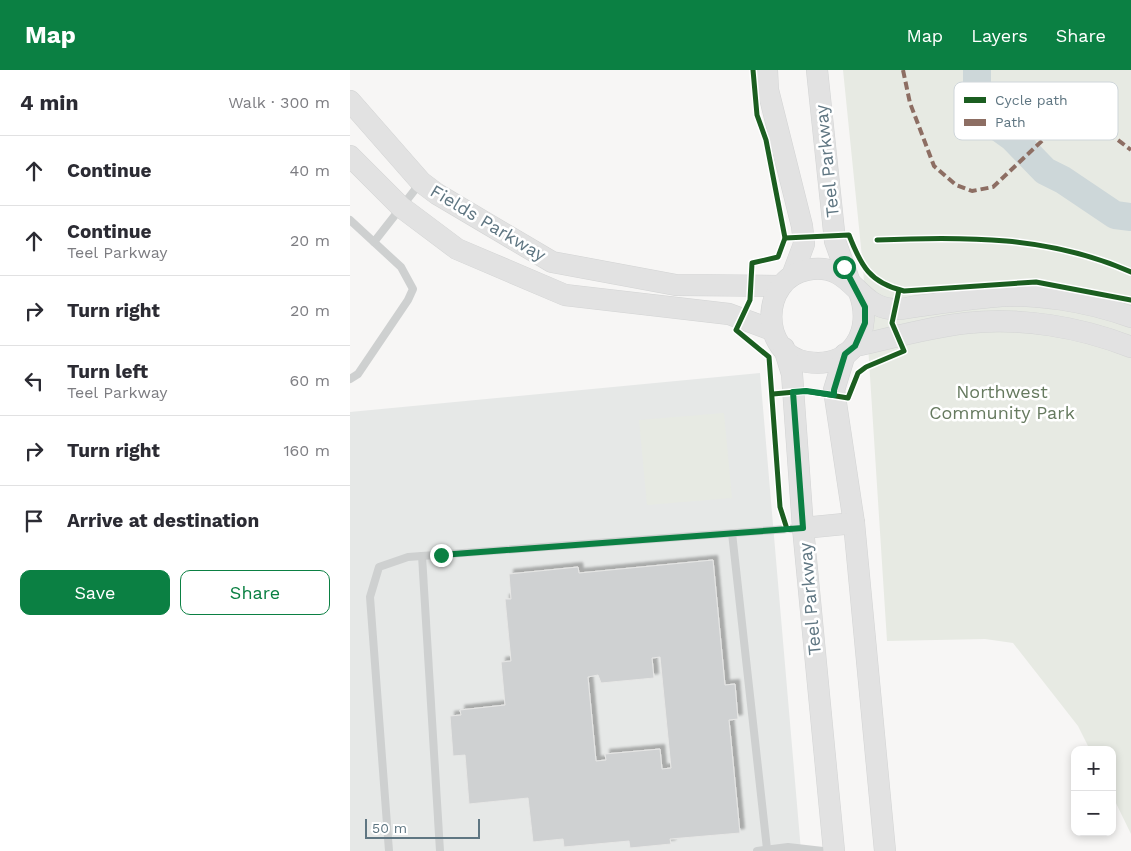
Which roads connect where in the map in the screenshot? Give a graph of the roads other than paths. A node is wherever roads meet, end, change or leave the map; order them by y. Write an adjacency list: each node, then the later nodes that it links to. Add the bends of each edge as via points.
1 (767, 70): 9 (main road, Teel Parkway, via 768,90 804,244)
2 (817, 70): 10 (main road, Teel Parkway, via 835,241)
3 (350, 101): 5 (main road, Fields Parkway)
4 (350, 156): 6 (main road, Fields Parkway)
5 (421, 182): 6 (lane); 9 (main road, Fields Parkway, via 552,262 676,284)
6 (401, 207): 8 (lane); 12 (main road, Fields Parkway, via 457,249 564,295 729,314)
7 (350, 220): 8 (lane)
8 (374, 242): 16 (lane, via 401,267 413,289 358,374)
9 (786, 281): 10 (main road, via 806,270 821,268 836,272); 12 (main road, via 773,299 770,314)
10 (854, 286): 11 (main road, via 874,304 892,309 992,296 1047,298 1107,308); 15 (main road, via 865,307 865,323)
11 (1131, 317)
12 (772, 330): 14 (main road)
13 (1131, 347): 15 (main road, via 1049,325 1005,321 967,323)
14 (784, 348): 15 (main road, via 805,362 821,363); 18 (main road, Teel Parkway, via 792,374)
15 (850, 350): 17 (main road, via 834,390)
16 (350, 379)
17 (854, 523): 18 (main road); 27 (main road)
18 (803, 528): 19 (lane); 26 (main road, Teel Parkway)
19 (732, 533): 20 (lane); 21 (lane)
20 (422, 556): 22 (lane, via 408,557 379,567 370,597); 23 (lane)
21 (767, 849): 24 (lane); 25 (lane, via 788,847)
22 (389, 851)
23 (440, 851)
24 (757, 851)
25 (823, 851)
26 (834, 851)
27 (885, 851)

